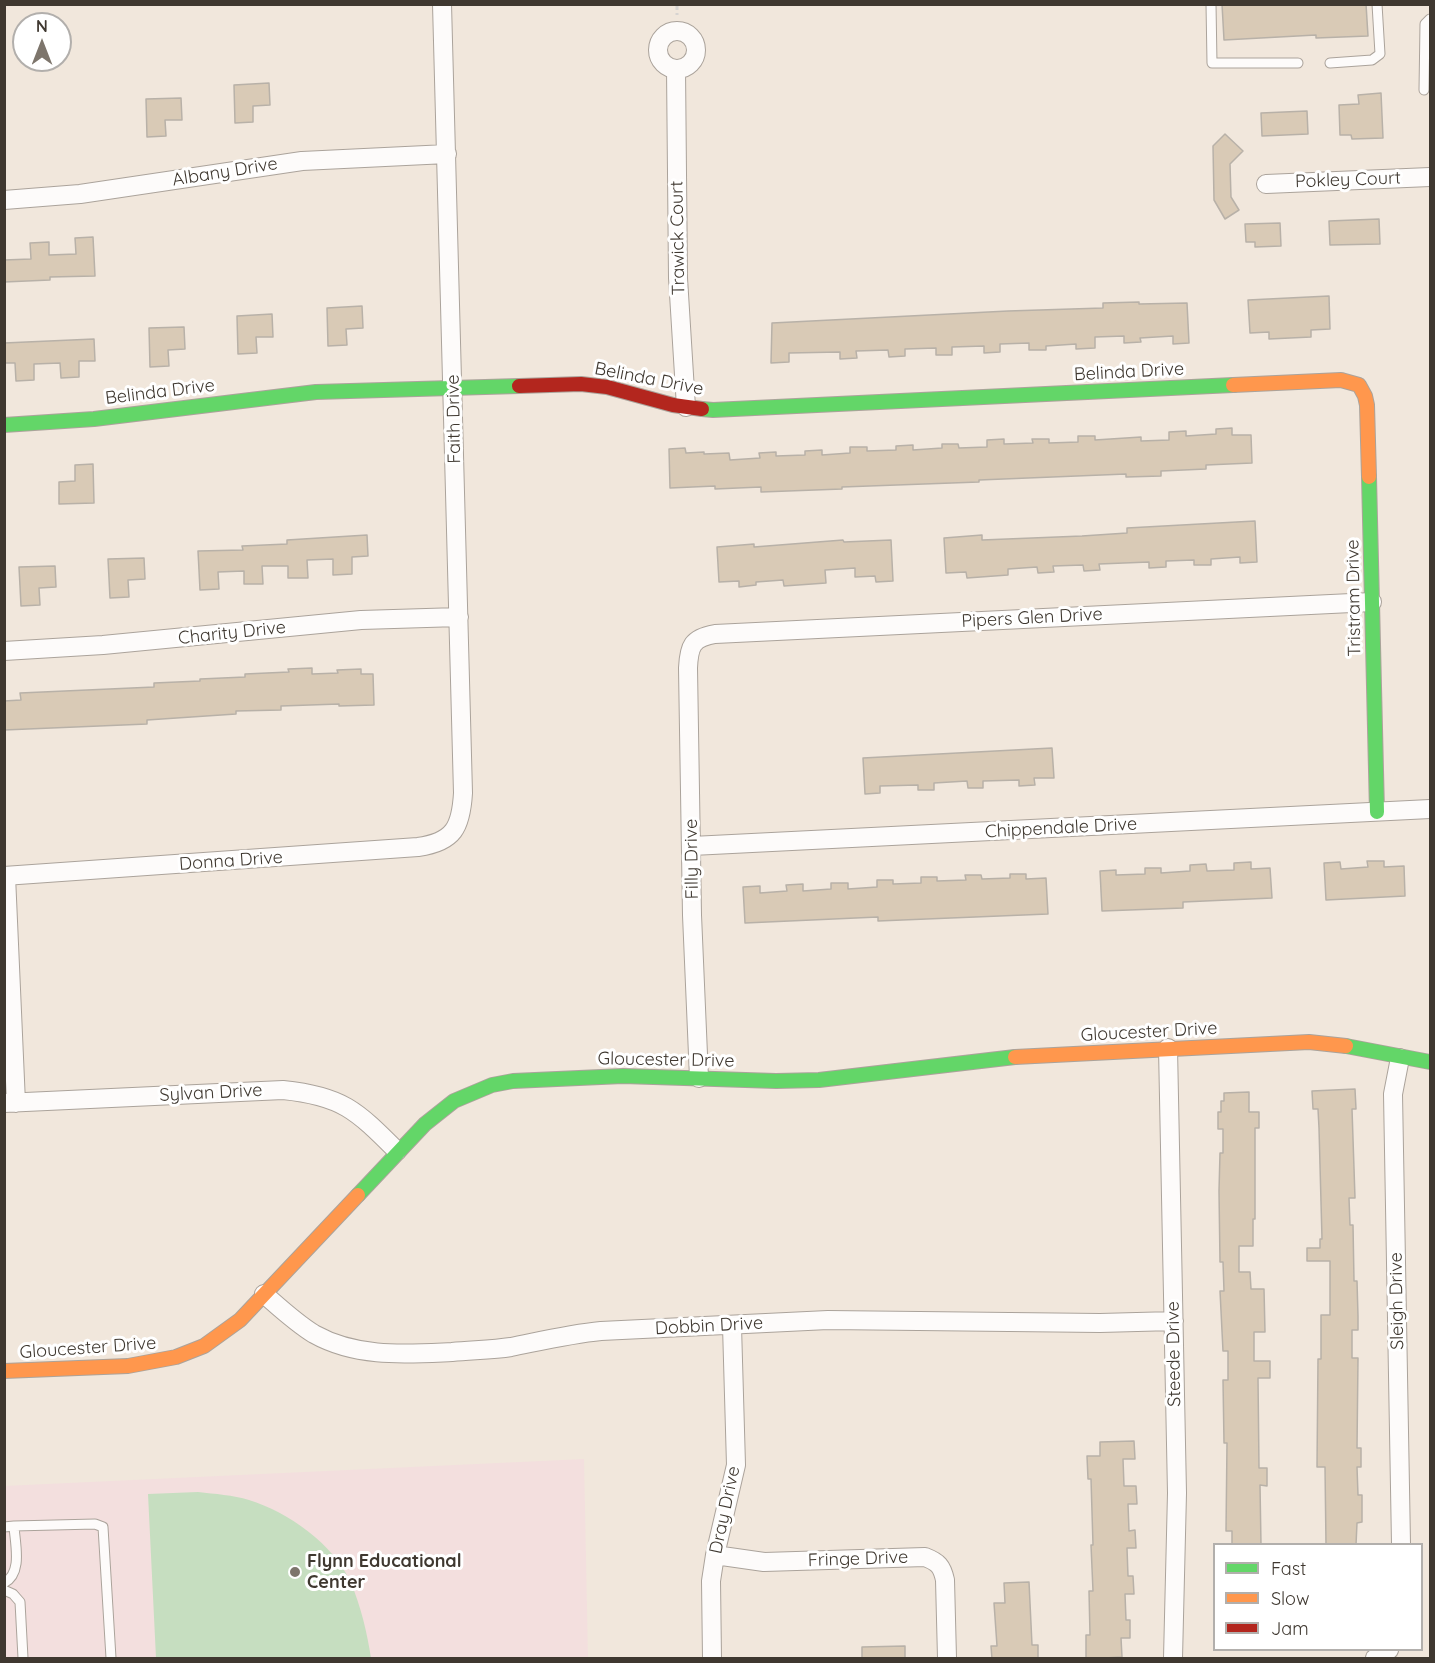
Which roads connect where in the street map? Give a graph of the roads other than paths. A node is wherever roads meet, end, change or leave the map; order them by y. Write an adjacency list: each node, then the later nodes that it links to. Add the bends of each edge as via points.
1 (442, 4): 9 (street, Faith Drive)
2 (1211, 4): 5 (lane, via 1212,63)
3 (1377, 4): 6 (lane, via 1380,54 1372,60)
4 (1431, 19): 8 (lane, via 1425,24)
5 (1298, 63)
6 (1330, 63)
7 (676, 69): 15 (street, Trawick Court, via 678,278)
8 (1424, 90)
9 (447, 154): 12 (street, Albany Drive, via 302,161 80,194); 14 (street, Faith Drive)
10 (1431, 177): 11 (street, Pokley Court)
11 (1266, 184)
12 (4, 200)
13 (1360, 384): 15 (street, Belinda Drive, via 1348,380 713,410); 17 (street, Tristram Drive, via 1367,405)
14 (453, 387): 15 (street, Belinda Drive, via 594,385); 16 (street, Belinda Drive, via 316,392 94,419); 18 (street, Faith Drive)
15 (686, 407)
16 (4, 425)
17 (1372, 602): 19 (street, Pipers Glen Drive, via 715,634); 22 (street, Tristram Drive)
18 (459, 617): 20 (street, Charity Drive, via 361,620); 23 (street, Faith Drive, via 462,813)
19 (694, 641): 24 (street, Filly Drive, via 688,655)
20 (4, 651)
21 (1431, 809): 22 (street, Chippendale Drive)
22 (1377, 812): 24 (street, Chippendale Drive)
23 (454, 831): 25 (street, Donna Drive, via 439,842 418,847)
24 (692, 846): 29 (street, Filly Drive)
25 (5, 876): 30 (street)
26 (1168, 1048): 27 (street, Gloucester Drive, via 1324,1042); 29 (street, Gloucester Drive, via 1031,1055 819,1080); 33 (street, Steede Drive)
27 (1400, 1058): 28 (street, Gloucester Drive); 37 (street, Sleigh Drive, via 1394,1094)
28 (1431, 1062)
29 (699, 1078): 31 (street, Gloucester Drive, via 623,1076 492,1085 454,1101)
30 (10, 1103): 31 (street, Sylvan Drive, via 306,1092 357,1113)
31 (397, 1151): 32 (street, Gloucester Drive)
32 (264, 1294): 34 (street, Dobbin Drive, via 315,1334 367,1353 473,1350 584,1333); 35 (street, Gloucester Drive, via 219,1337 199,1349 165,1360)
33 (1174, 1321): 34 (street, Dobbin Drive, via 828,1320); 45 (street, Steede Drive, via 1177,1537)
34 (732, 1326): 38 (street, Dray Drive, via 736,1466)
35 (4, 1371)
36 (9, 1527): 39 (lane, via 16,1570 12,1579); 42 (lane, via 104,1527)
37 (1401, 1543)
38 (715, 1555): 43 (street, Dray Drive, via 710,1601); 44 (street, Fringe Drive, via 764,1562 926,1557 943,1569)
39 (4, 1583)
40 (4, 1590): 41 (lane, via 20,1602)
41 (23, 1659)
42 (111, 1659)
43 (712, 1659)
44 (947, 1659)
45 (1173, 1659)

